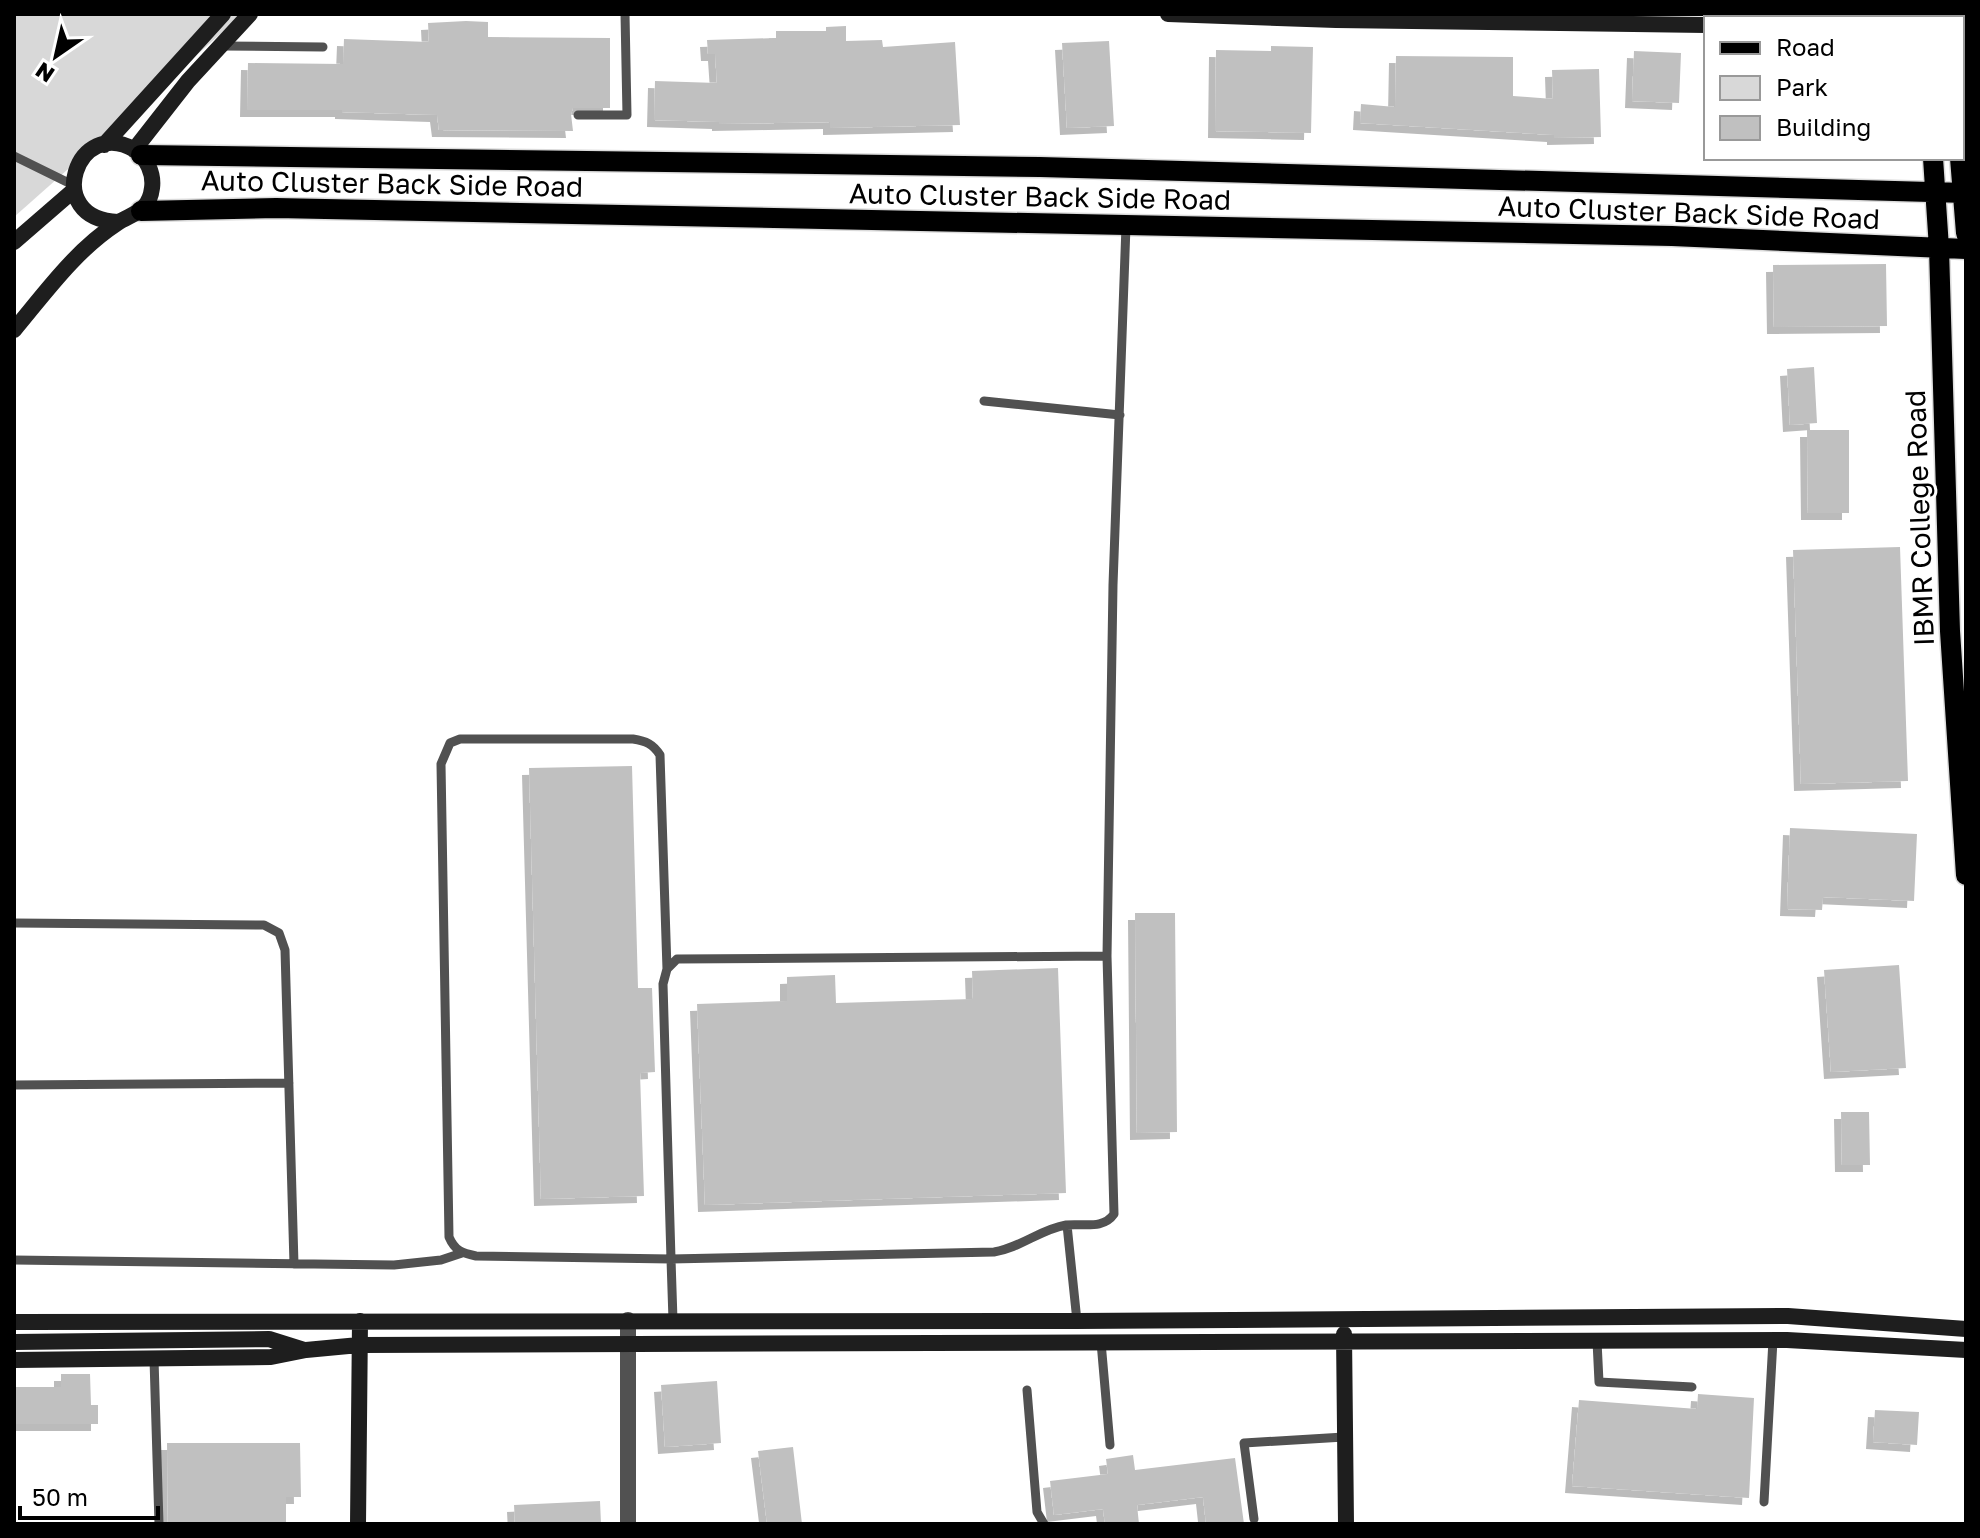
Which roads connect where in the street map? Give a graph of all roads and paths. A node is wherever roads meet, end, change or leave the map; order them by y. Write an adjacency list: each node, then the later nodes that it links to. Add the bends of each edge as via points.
1 (223, 14): 11 (main road)
2 (250, 14): 8 (main road)
3 (625, 14): 10 (lane, via 627,115)
4 (1168, 14): 5 (main road)
5 (1336, 17): 6 (main road)
6 (1554, 19): 7 (main road)
7 (1704, 21)
8 (221, 46): 9 (lane); 12 (main road, via 164,110)
9 (323, 47)
10 (578, 115)
11 (104, 145): 12 (main road, Auto Cluster Back Side Road, via 121,144); 16 (main road, via 79,161)
12 (138, 152): 17 (main road, Auto Cluster Back Side Road, via 1040,167); 19 (main road, via 152,176)
13 (14, 156): 16 (lane)
14 (1933, 160): 17 (main road, IBMR College Road)
15 (1960, 160): 18 (main road)
16 (74, 188): 22 (main road, via 93,217); 25 (main road)
17 (1936, 193): 18 (main road, Auto Cluster Back Side Road); 20 (main road, IBMR College Road)
18 (1965, 193): 21 (main road)
19 (141, 211): 22 (main road, Auto Cluster Back Side Road); 23 (main road, Auto Cluster Back Side Road, via 276,208)
20 (1937, 216): 21 (lane); 26 (main road, IBMR College Road)
21 (1966, 216): 24 (main road)
22 (118, 222): 28 (main road, Auto Cluster Back Side Road, via 66,267)
23 (1126, 226): 26 (main road, Auto Cluster Back Side Road, via 1672,236); 30 (lane)
24 (1966, 233)
25 (14, 242)
26 (1939, 248): 27 (main road, Auto Cluster Back Side Road); 31 (main road, IBMR College Road)
27 (1966, 249)
28 (14, 330)
29 (984, 401): 30 (lane)
30 (1120, 415): 34 (lane)
31 (1957, 591): 32 (main road, IBMR College Road)
32 (1966, 875)
33 (14, 923): 36 (lane, via 264,925 279,933 285,950)
34 (1107, 956): 35 (lane, via 677,959); 38 (lane, via 1114,1214 1104,1224)
35 (667, 969): 39 (lane, via 660,755 654,746 633,739 450,743 441,764 449,1237); 40 (lane, via 663,984)
36 (289, 1083): 37 (lane); 42 (lane)
37 (14, 1085)
38 (1067, 1225): 40 (lane, via 1006,1251); 48 (lane)
39 (462, 1253): 40 (lane); 42 (lane, via 394,1265)
40 (671, 1259): 45 (lane)
41 (14, 1260): 42 (lane)
42 (294, 1264)
43 (1344, 1317): 46 (main road); 50 (main road, via 1788,1316); 55 (main road)
44 (628, 1320): 45 (main road); 47 (main road); 57 (street)
45 (673, 1320): 48 (main road)
46 (1123, 1320): 48 (main road); 56 (main road)
47 (360, 1321): 49 (main road); 58 (main road)
48 (1077, 1321)
49 (14, 1322)
50 (1966, 1329)
51 (1773, 1340): 52 (main road); 60 (main road); 67 (lane)
52 (1597, 1341): 55 (main road); 63 (lane, via 1599,1382)
53 (14, 1342): 59 (main road, via 269,1339)
54 (1101, 1342): 56 (main road); 57 (main road); 66 (lane)
55 (1343, 1342): 56 (main road); 65 (main road)
56 (1122, 1343)
57 (628, 1344): 58 (main road); 71 (street)
58 (359, 1345): 59 (main road); 70 (main road)
59 (306, 1350): 61 (main road, via 271,1357)
60 (1966, 1350)
61 (154, 1359): 62 (main road); 69 (lane)
62 (14, 1360)
63 (1692, 1387)
64 (1027, 1390): 72 (lane, via 1037,1512)
65 (1344, 1437): 68 (lane, via 1244,1443); 73 (main road)
66 (1110, 1445)
67 (1764, 1502)
68 (1254, 1519)
69 (159, 1524)
70 (358, 1524)
71 (628, 1524)
72 (1044, 1524)
73 (1346, 1524)

